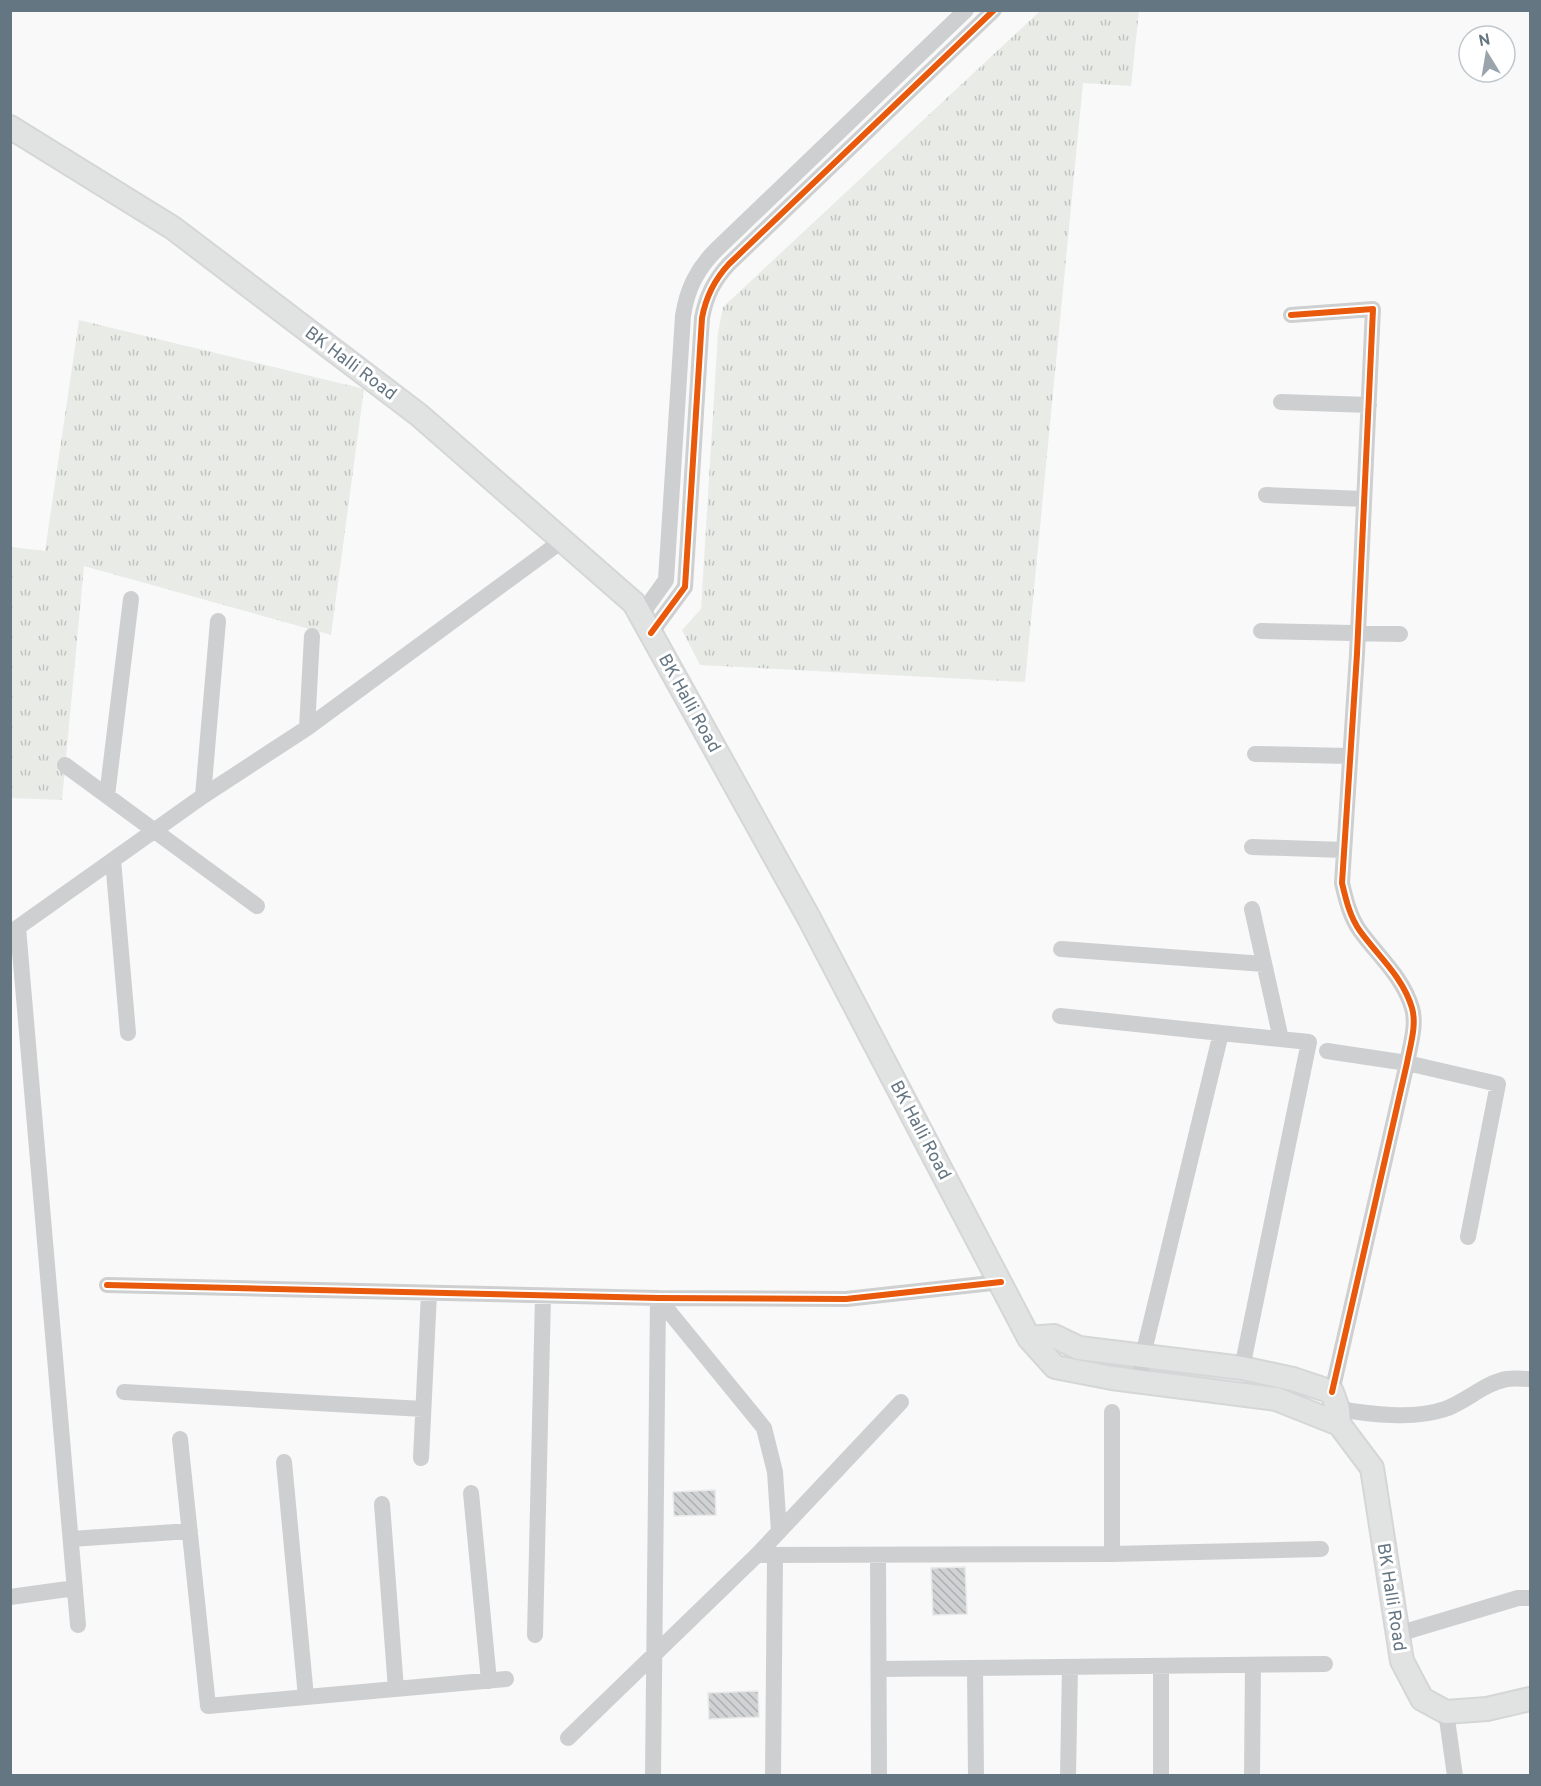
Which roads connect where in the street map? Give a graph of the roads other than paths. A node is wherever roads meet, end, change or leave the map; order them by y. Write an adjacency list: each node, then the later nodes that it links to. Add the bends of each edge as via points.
1 (966, 10): 12 (street, via 716,250 690,286 683,315 666,580)
2 (994, 10): 12 (street, via 714,282 702,318 685,587)
3 (10, 127): 9 (main road, BK Halli Road, via 173,228 420,415)
4 (1291, 315): 6 (street, via 1373,309)
5 (1281, 402): 6 (street)
6 (1369, 405): 8 (street)
7 (1266, 495): 8 (street)
8 (1364, 499): 14 (street)
9 (563, 540): 12 (main road, BK Halli Road, via 634,603); 17 (street)
10 (130, 599): 21 (street)
11 (218, 621): 22 (street)
12 (646, 624): 39 (main road, BK Halli Road, via 809,918)
13 (1261, 631): 14 (street)
14 (1358, 631): 15 (street); 19 (street)
15 (1400, 633)
16 (312, 636): 17 (street)
17 (307, 728): 22 (street)
18 (1255, 754): 19 (street)
19 (1350, 756): 25 (street)
20 (65, 765): 21 (street)
21 (107, 796): 23 (street)
22 (203, 796): 23 (street)
23 (155, 831): 26 (street); 27 (street)
24 (1251, 846): 25 (street)
25 (1344, 850): 37 (street, via 1342,883 1350,914 1396,974 1412,1009)
26 (113, 860): 29 (street); 33 (street)
27 (257, 906)
28 (1252, 909): 31 (street)
29 (14, 931): 61 (street)
30 (1061, 949): 31 (street)
31 (1264, 964): 35 (street)
32 (1060, 1016): 34 (street)
33 (128, 1033)
34 (1221, 1033): 35 (street); 45 (street)
35 (1281, 1039): 46 (street, via 1309,1042)
36 (1327, 1051): 37 (street)
37 (1407, 1064): 38 (street, via 1498,1084); 52 (street)
38 (1468, 1237)
39 (1001, 1282): 43 (street, via 846,1299); 44 (main road, BK Halli Road)
40 (107, 1285): 41 (street)
41 (429, 1293): 42 (street); 51 (street)
42 (543, 1296): 43 (street); 72 (street)
43 (658, 1298): 60 (street, via 764,1428 775,1472); 73 (street)
44 (1029, 1338): 45 (main road, via 1054,1336 1079,1348); 48 (main road, BK Halli Road, via 1055,1367)
45 (1143, 1355): 46 (main road); 48 (street)
46 (1242, 1368): 52 (main road, via 1293,1379)
47 (1530, 1379): 52 (street, via 1507,1379 1444,1409 1371,1414)
48 (1139, 1381): 52 (main road, BK Halli Road)
49 (124, 1392): 51 (street)
50 (901, 1402): 60 (street)
51 (423, 1409): 55 (street)
52 (1336, 1409): 71 (main road, BK Halli Road, via 1372,1468)
53 (1112, 1412): 63 (street)
54 (180, 1439): 59 (street)
55 (421, 1458)
56 (284, 1462): 83 (street)
57 (471, 1493): 81 (street)
58 (382, 1504): 82 (street)
59 (190, 1531): 61 (street); 83 (street, via 208,1706)
60 (779, 1532): 66 (street)
61 (71, 1539): 67 (street)
62 (1321, 1549): 63 (street)
63 (1112, 1554): 65 (street)
64 (775, 1555): 65 (street); 66 (street); 88 (street)
65 (878, 1555): 79 (street)
66 (757, 1556): 73 (street)
67 (75, 1588): 68 (street); 70 (street)
68 (10, 1597)
69 (1530, 1598): 71 (street, via 1518,1598)
70 (78, 1625)
71 (1398, 1634): 85 (main road, BK Halli Road, via 1402,1661 1422,1699)
72 (535, 1635)
73 (654, 1654): 86 (street); 87 (street)
74 (1325, 1664): 75 (street)
75 (1253, 1665): 76 (street); 93 (street)
76 (1161, 1666): 77 (street); 92 (street)
77 (1070, 1667): 78 (street); 91 (street)
78 (975, 1668): 79 (street); 90 (street)
79 (879, 1669): 89 (street)
80 (506, 1679): 81 (street)
81 (489, 1681): 82 (street)
82 (396, 1689): 83 (street)
83 (306, 1697)
84 (1530, 1700): 85 (main road)
85 (1446, 1712): 94 (street)
86 (568, 1738)
87 (653, 1776)
88 (773, 1776)
89 (879, 1776)
90 (976, 1776)
91 (1068, 1776)
92 (1161, 1776)
93 (1252, 1776)
94 (1455, 1776)

